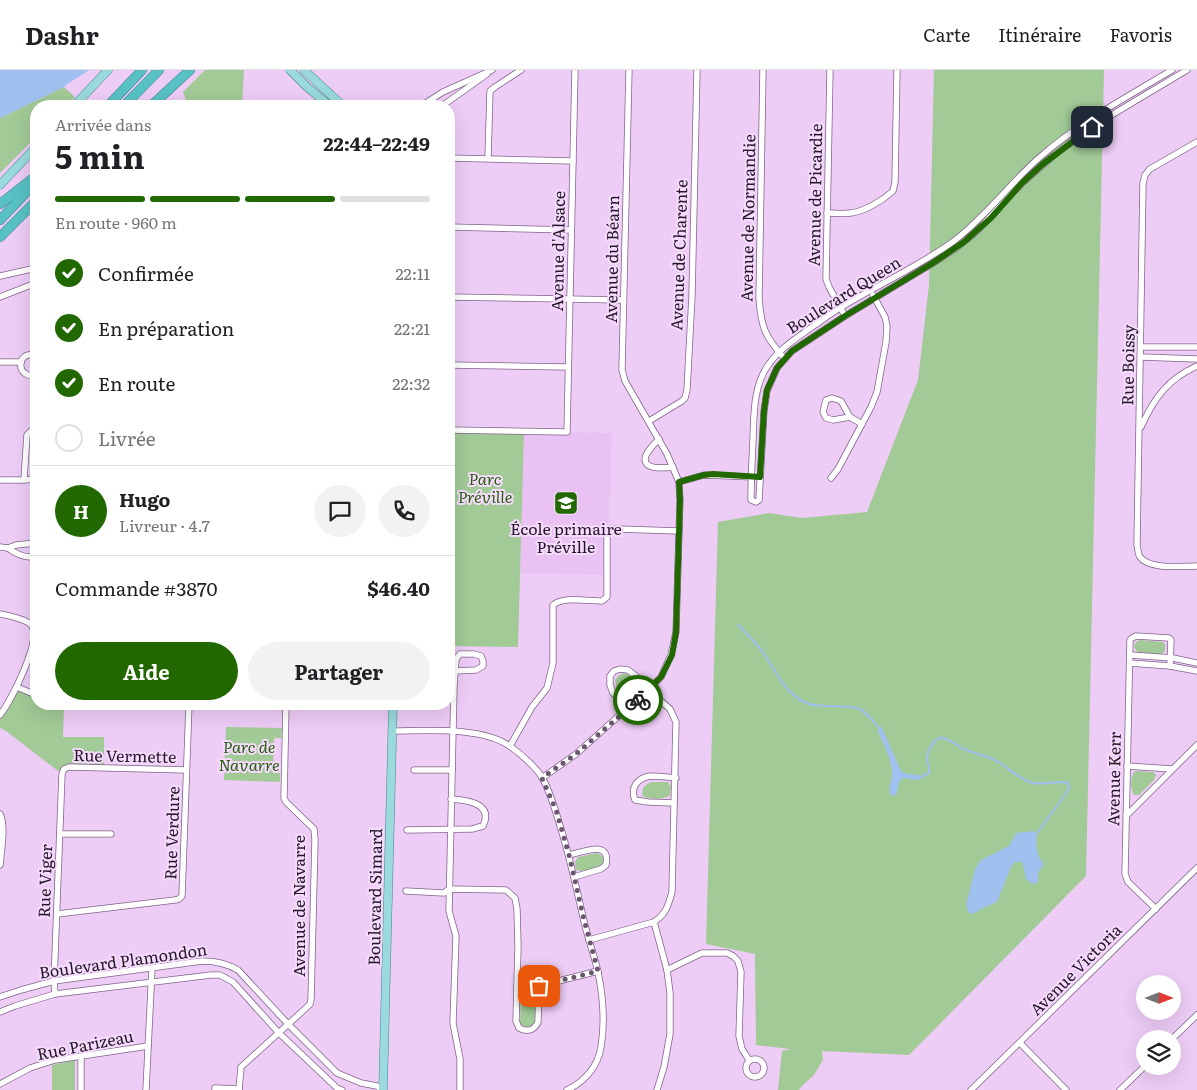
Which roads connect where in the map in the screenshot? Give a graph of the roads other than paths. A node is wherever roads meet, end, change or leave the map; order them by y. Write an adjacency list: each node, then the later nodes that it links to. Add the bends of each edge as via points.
1 (108, 70): 17 (main road)
2 (142, 70): 18 (highway)
3 (158, 70): 19 (highway)
4 (190, 70): 20 (highway)
5 (290, 70): 21 (main road)
6 (304, 70): 22 (main road)
7 (492, 70): 23 (street); 24 (street)
8 (521, 70): 30 (street, via 490,91)
9 (575, 70): 31 (street, Avenue d'Alsace)
10 (629, 70): 54 (street, Avenue du Béarn)
11 (697, 70): 71 (street, Avenue de Charente, via 692,296 686,394 682,401)
12 (763, 70): 59 (street, Avenue de Normandie, via 760,318 766,335)
13 (830, 70): 38 (street, Avenue de Picardie)
14 (897, 70): 38 (street, via 893,191 856,212)
15 (1172, 70): 25 (street, Boulevard Queen)
16 (1187, 70): 26 (street, Boulevard Queen)
17 (80, 100)
18 (114, 100)
19 (130, 100)
20 (158, 100)
21 (323, 100)
22 (336, 100)
23 (430, 100)
24 (451, 100)
25 (1116, 104): 26 (street); 44 (street, Boulevard Queen, via 1040,156 970,228)
26 (1120, 110): 45 (street, Boulevard Queen, via 1054,155 1022,183 976,232)
27 (1197, 142): 57 (street, Rue Boissy, via 1145,175)
28 (30, 153): 33 (main road)
29 (455, 158): 30 (street)
30 (488, 158): 31 (street)
31 (573, 160): 42 (street, Avenue d'Alsace)
32 (30, 181): 35 (highway)
33 (0, 185)
34 (30, 188): 39 (highway)
35 (0, 204)
36 (30, 207): 40 (highway)
37 (30, 212): 40 (highway)
38 (827, 213): 55 (street, Avenue de Picardie, via 826,278)
39 (0, 220)
40 (11, 226): 43 (highway)
41 (455, 227): 42 (street)
42 (572, 230): 53 (street, Avenue d'Alsace)
43 (0, 237)
44 (929, 257): 45 (street); 49 (street, Boulevard Queen)
45 (933, 263): 52 (street, Boulevard Queen)
46 (30, 269): 47 (street)
47 (0, 276)
48 (30, 285): 50 (street)
49 (870, 291): 52 (street); 55 (street, Boulevard Queen)
50 (0, 297)
51 (455, 297): 53 (street)
52 (874, 298): 56 (street, Boulevard Queen); 72 (street, via 888,326 877,392)
53 (570, 300): 54 (street); 68 (street, Avenue d'Alsace)
54 (623, 300): 71 (street, Avenue du Béarn, via 623,375)
55 (841, 308): 56 (street, Avenue de Picardie); 59 (street, Boulevard Queen)
56 (845, 316): 63 (street, Boulevard Queen)
57 (1141, 347): 58 (street); 61 (street, Rue Boissy)
58 (1197, 347)
59 (779, 352): 63 (street, Avenue de Normandie); 78 (street, Boulevard Queen, via 768,364 759,383)
60 (30, 354): 65 (street)
61 (1141, 358): 62 (street); 74 (street, Rue Boissy)
62 (1197, 358)
63 (785, 359): 79 (street, Boulevard Queen, via 767,390)
64 (0, 362): 65 (street)
65 (21, 362): 69 (street, via 21,369)
66 (455, 364): 68 (street)
67 (1197, 366): 74 (street, via 1164,388)
68 (568, 367): 73 (street, Avenue d'Alsace, via 568,432)
69 (30, 375)
70 (850, 417): 70 (street, via 841,402 832,398 826,400 823,412 826,418); 72 (street)
71 (649, 421): 76 (street, Avenue du Béarn)
72 (862, 424): 80 (street)
73 (455, 430)
74 (1140, 431): 90 (street, Rue Boissy, via 1137,545 1140,557 1148,564 1159,566)
75 (30, 433): 82 (street)
76 (659, 439): 77 (street, Avenue du Béarn); 77 (street, via 647,453 647,464)
77 (673, 467): 84 (street, Avenue du Béarn)
78 (751, 476): 79 (street); 79 (street, Boulevard Queen, via 751,500 756,502 759,500); 84 (street, via 704,475)
79 (760, 477)
80 (831, 478)
81 (0, 480): 82 (street)
82 (24, 480): 83 (street)
83 (30, 480)
84 (679, 482): 85 (street, Avenue du Béarn)
85 (679, 531): 102 (street, Avenue du Béarn, via 676,632 672,655 661,677); 113 (street, via 610,529 607,534 606,597 602,601 566,600 553,605 553,663 547,688)
86 (30, 544): 88 (street)
87 (0, 548): 88 (street)
88 (8, 548): 89 (street)
89 (30, 557)
90 (1197, 566)
91 (0, 614): 92 (street)
92 (30, 623)
93 (30, 651): 101 (street)
94 (1130, 655): 95 (street); 95 (street, Avenue Kerr, via 1130,640 1136,636 1169,638); 96 (street, Avenue Kerr)
95 (1170, 658): 97 (street); 98 (street)
96 (1130, 662): 98 (street); 114 (street, Avenue Kerr)
97 (1197, 664)
98 (1170, 666): 100 (street)
99 (455, 671): 99 (street, via 460,654 481,656 483,666 476,670)
100 (1197, 671)
101 (17, 687): 103 (street); 109 (street)
102 (648, 690): 104 (street, Avenue du Béarn); 104 (street, via 628,670 614,671 610,685); 121 (street, via 670,709 676,722)
103 (30, 692)
104 (629, 707): 120 (street, Avenue du Béarn, via 576,754)
105 (189, 710): 117 (street, Rue Verdure)
106 (286, 710): 151 (street, Avenue de Navarre, via 284,798 314,829 315,840 311,1000)
107 (393, 710): 110 (main road, Boulevard Simard)
108 (452, 710): 111 (street)
109 (0, 715)
110 (392, 731): 111 (street); 166 (main road, Boulevard Simard)
111 (452, 731): 113 (street, via 475,733); 119 (street)
112 (1197, 745): 116 (street)
113 (510, 746): 120 (street)
114 (1127, 766): 116 (street); 125 (street, Avenue Kerr)
115 (64, 769): 117 (street, Rue Vermette); 128 (street, Rue Viger)
116 (1172, 769): 125 (street)
117 (186, 770): 137 (street, Rue Verdure, via 182,896 179,900)
118 (414, 770): 119 (street)
119 (452, 770): 122 (street)
120 (542, 778): 130 (street, via 556,810)
121 (676, 778): 123 (street); 123 (street, via 649,776 634,784 632,794 635,800)
122 (451, 799): 127 (street); 127 (street, via 468,800 481,806 487,819 483,826)
123 (674, 803): 138 (street, via 672,892 668,907)
124 (0, 814): 131 (street, via 3,831)
125 (1126, 816): 136 (street, Avenue Kerr, via 1125,874 1128,882)
126 (407, 830): 127 (street)
127 (450, 830): 134 (street)
128 (60, 834): 129 (street); 137 (street, Rue Viger)
129 (111, 834)
130 (569, 855): 133 (street); 133 (street, via 598,848 608,858 601,869)
131 (0, 865)
132 (1197, 868): 136 (street, Avenue Victoria)
133 (574, 877): 139 (street)
134 (449, 889): 135 (street, via 444,892); 146 (street, via 506,890 514,898 517,909); 167 (street, via 448,910 456,936 453,1023 460,1059)
135 (406, 891)
136 (1156, 909): 154 (street, Avenue Victoria)
137 (57, 914): 143 (street, Rue Viger)
138 (654, 922): 139 (street); 141 (street)
139 (589, 940): 142 (street)
140 (152, 968): 143 (street, Boulevard Plamondon); 144 (street); 151 (street, Boulevard Plamondon, via 202,961 228,964 238,970)
141 (667, 970): 157 (street, via 702,953 733,956 741,972 739,1036 742,1050); 169 (street, via 670,1034)
142 (598, 971): 145 (street); 168 (street, via 603,1003 601,1049 595,1066 585,1079)
143 (54, 981): 147 (street, Rue Viger); 148 (street, Boulevard Plamondon)
144 (152, 981): 147 (street, Boulevard Plamondon); 153 (street, Boulevard Plamondon, via 220,975 233,982); 155 (street)
145 (539, 986): 146 (street); 146 (street, via 538,1022 532,1030 518,1028)
146 (517, 987)
147 (55, 994): 149 (street, Boulevard Plamondon)
148 (0, 997)
149 (0, 1012)
150 (1197, 1015): 152 (street)
151 (288, 1024): 153 (street, Avenue de Navarre); 158 (street, Boulevard Plamondon)
152 (1181, 1030)
153 (279, 1033): 161 (street, Boulevard Plamondon); 165 (street, Avenue de Navarre, via 241,1067)
154 (1020, 1043): 170 (street, Avenue Victoria); 171 (street)
155 (148, 1046): 156 (street, Rue Parizeau); 163 (street)
156 (81, 1056): 160 (street, Rue Parizeau, via 55,1060); 162 (street)
157 (749, 1060)
158 (337, 1073): 161 (street); 166 (street, Boulevard Plamondon)
159 (1136, 1075): 172 (street)
160 (0, 1084)
161 (339, 1089)
162 (81, 1090)
163 (146, 1090)
164 (214, 1090): 165 (street)
165 (239, 1090)
166 (383, 1090)
167 (460, 1090)
168 (567, 1090)
169 (657, 1090)
170 (971, 1090)
171 (1066, 1090)
172 (1120, 1090)

